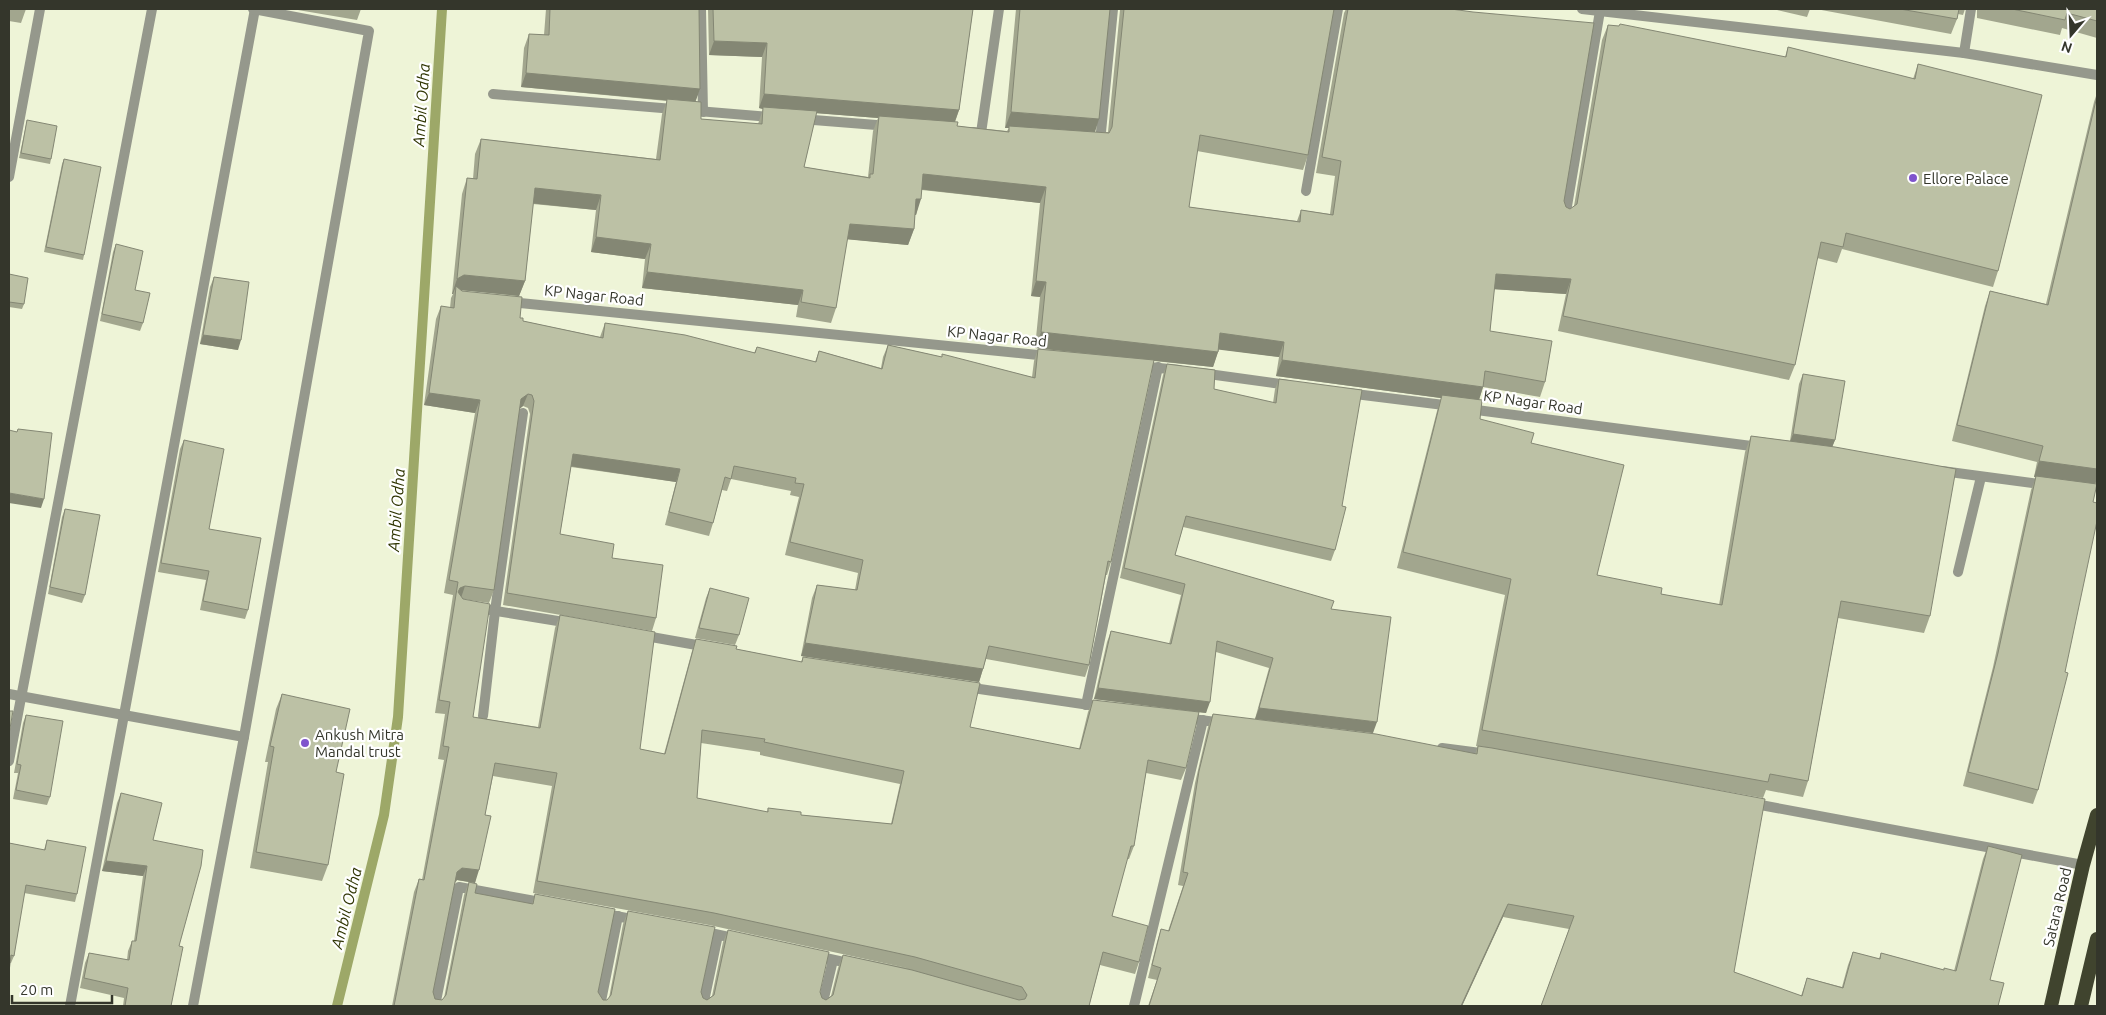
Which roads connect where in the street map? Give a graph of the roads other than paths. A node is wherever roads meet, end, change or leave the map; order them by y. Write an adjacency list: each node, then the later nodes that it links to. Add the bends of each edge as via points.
1 (40, 9): 18 (street)
2 (152, 9): 40 (street)
3 (255, 9): 43 (street); 48 (street, via 369,31)
4 (700, 9): 14 (street)
5 (999, 9): 16 (street, via 986,133)
6 (1113, 9): 17 (street)
7 (1338, 9): 19 (street)
8 (1582, 9): 10 (street)
9 (1971, 9): 11 (street)
10 (1600, 11): 11 (street); 20 (street)
11 (1964, 53): 12 (street)
12 (2097, 75)
13 (493, 94): 14 (street)
14 (703, 112): 15 (street)
15 (902, 127)
16 (961, 132)
17 (1095, 141)
18 (9, 177)
19 (1306, 191)
20 (1565, 218)
21 (497, 301): 22 (street, KP Nagar Road)
22 (1060, 358)
23 (1128, 364): 24 (street)
24 (1158, 368): 25 (street); 41 (street)
25 (1295, 386)
26 (1334, 391): 28 (street, KP Nagar Road)
27 (523, 413): 34 (street)
28 (1766, 448)
29 (1932, 470): 30 (street)
30 (1981, 477): 31 (street); 32 (street)
31 (2059, 487)
32 (1958, 572)
33 (469, 606): 34 (street)
34 (495, 611): 35 (street); 44 (street)
35 (583, 626)
36 (632, 634): 37 (street)
37 (720, 649)
38 (952, 685): 41 (street)
39 (9, 694): 40 (street)
40 (22, 696): 43 (street); 51 (street)
41 (1086, 705): 42 (street)
42 (1116, 708)
43 (124, 715): 48 (street); 66 (street)
44 (483, 716)
45 (1174, 716): 46 (street)
46 (1203, 720): 47 (street); 72 (street)
47 (1232, 723)
48 (244, 737): 67 (street)
49 (1429, 747): 50 (street)
50 (1498, 756)
51 (9, 761)
52 (1742, 801): 54 (street)
53 (2097, 814): 54 (highway, Satara Road)
54 (2083, 865): 73 (highway, Satara Road)
55 (553, 904): 68 (street, via 459,887)
56 (590, 911): 57 (street)
57 (618, 916): 58 (street); 69 (street)
58 (645, 921)
59 (690, 929): 60 (street)
60 (718, 935): 62 (street); 70 (street)
61 (2097, 938): 74 (highway)
62 (747, 941)
63 (804, 953): 64 (street)
64 (833, 960): 65 (street); 71 (street)
65 (862, 966)
66 (70, 1006)
67 (192, 1006)
68 (435, 1006)
69 (600, 1006)
70 (703, 1006)
71 (822, 1006)
72 (1134, 1006)
73 (2052, 1006)
74 (2081, 1006)

